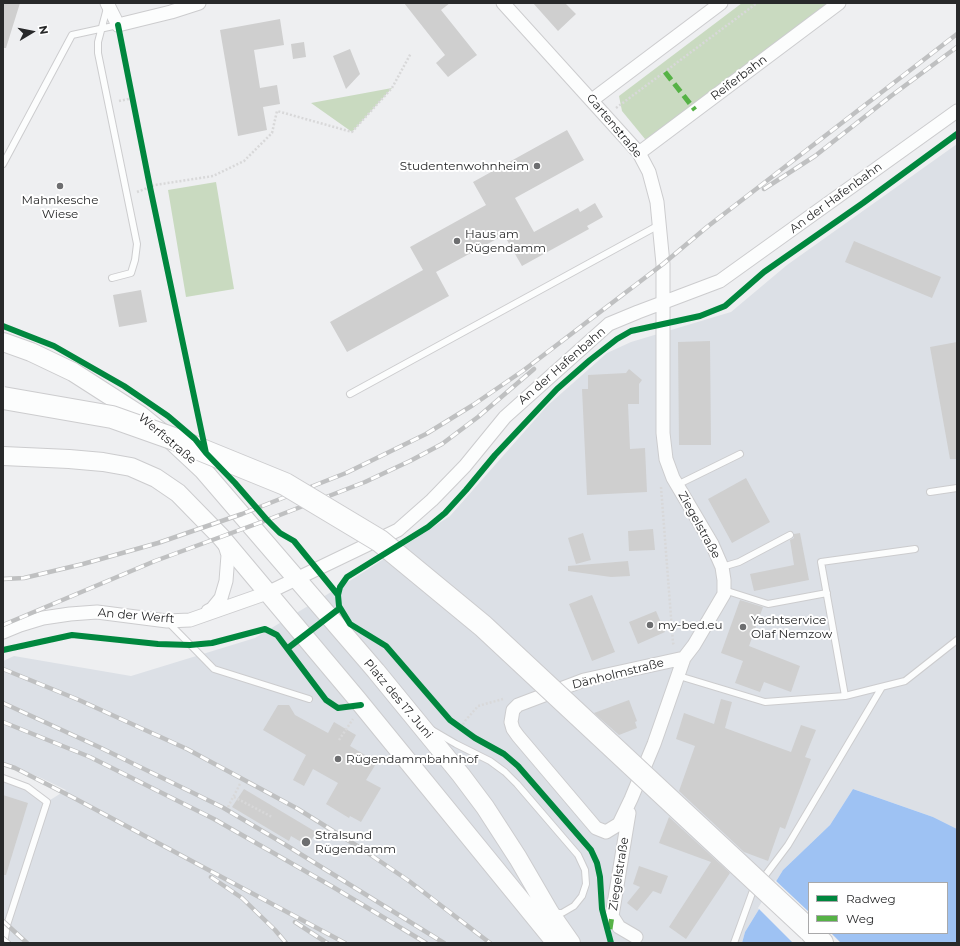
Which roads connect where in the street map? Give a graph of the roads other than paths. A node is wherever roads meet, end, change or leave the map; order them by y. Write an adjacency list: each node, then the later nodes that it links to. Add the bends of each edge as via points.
1 (200, 3): 6 (street)
2 (503, 3): 8 (street, Gartenstraße)
3 (721, 3): 8 (street)
4 (839, 3): 10 (street, Reiferbahn)
5 (107, 4): 6 (street); 7 (lane)
6 (118, 25): 7 (lane)
7 (102, 29): 11 (lane, via 72,35); 13 (lane, via 98,53 137,244 131,273)
8 (592, 100): 10 (street, Gartenstraße)
9 (957, 111): 14 (street, An der Hafenbahn, via 720,281)
10 (639, 153): 12 (street, Gartenstraße, via 649,172 658,202)
11 (3, 164)
12 (659, 225): 14 (street, Gartenstraße); 16 (lane)
13 (112, 278)
14 (663, 303): 20 (street, Ziegelstraße, via 663,433 666,459); 27 (street, An der Hafenbahn, via 609,324 504,417 465,466 398,530)
15 (3, 342): 27 (main road, Werftstraße, via 73,372 140,415 203,470)
16 (350, 394)
17 (3, 398): 46 (highway, bridge, via 112,417 177,440 285,484 380,541 484,626)
18 (740, 454): 20 (lane)
19 (3, 456): 24 (main road, via 69,459 131,467 156,478 178,493)
20 (677, 485): 26 (street, Ziegelstraße, via 712,544)
21 (957, 488): 22 (lane)
22 (930, 492)
23 (790, 535): 26 (lane, via 739,562)
24 (224, 542): 29 (main road); 31 (street, via 228,568 221,598 212,609)
25 (915, 549): 30 (lane, via 821,562)
26 (722, 567): 28 (street, Ziegelstraße)
27 (298, 579): 29 (street, An der Hafenbahn); 40 (main road, Platz des 17. Juni)
28 (724, 590): 30 (lane, via 768,604); 35 (street, Ziegelstraße, via 707,624)
29 (267, 593): 31 (street, An der Werft); 44 (main road)
30 (827, 593): 38 (lane)
31 (190, 620): 32 (street, An der Werft)
32 (167, 621): 33 (street, An der Werft, via 97,612 43,618); 39 (lane, via 214,669)
33 (3, 632)
34 (957, 640): 37 (lane, via 905,681)
35 (684, 658): 36 (street, Ziegelstraße); 41 (street, Dänholmstraße, via 584,680 518,705 512,710 511,722)
36 (678, 676): 38 (lane, via 765,702); 43 (street, Ziegelstraße)
37 (882, 687): 38 (lane); 52 (lane, via 788,844 752,893)
38 (845, 696)
39 (309, 699)
40 (407, 709): 45 (main road, Platz des 17. Juni, via 485,807); 45 (lane, via 433,730 505,772 578,855 585,870 586,884 582,896 574,906 562,913)
41 (518, 736): 43 (street, Ziegelstraße, via 596,828 606,832 619,824)
42 (3, 778): 49 (lane, via 27,787 47,802 7,925)
43 (631, 800): 48 (street, Ziegelstraße, via 612,916 619,928)
44 (517, 895): 45 (lane, via 538,910); 50 (main road)
45 (550, 913): 51 (main road, Platz des 17. Juni)
46 (808, 929)
47 (813, 934): 53 (highway)
48 (636, 937)
49 (4, 943)
50 (556, 943)
51 (571, 943)
52 (734, 943)
53 (822, 943)

